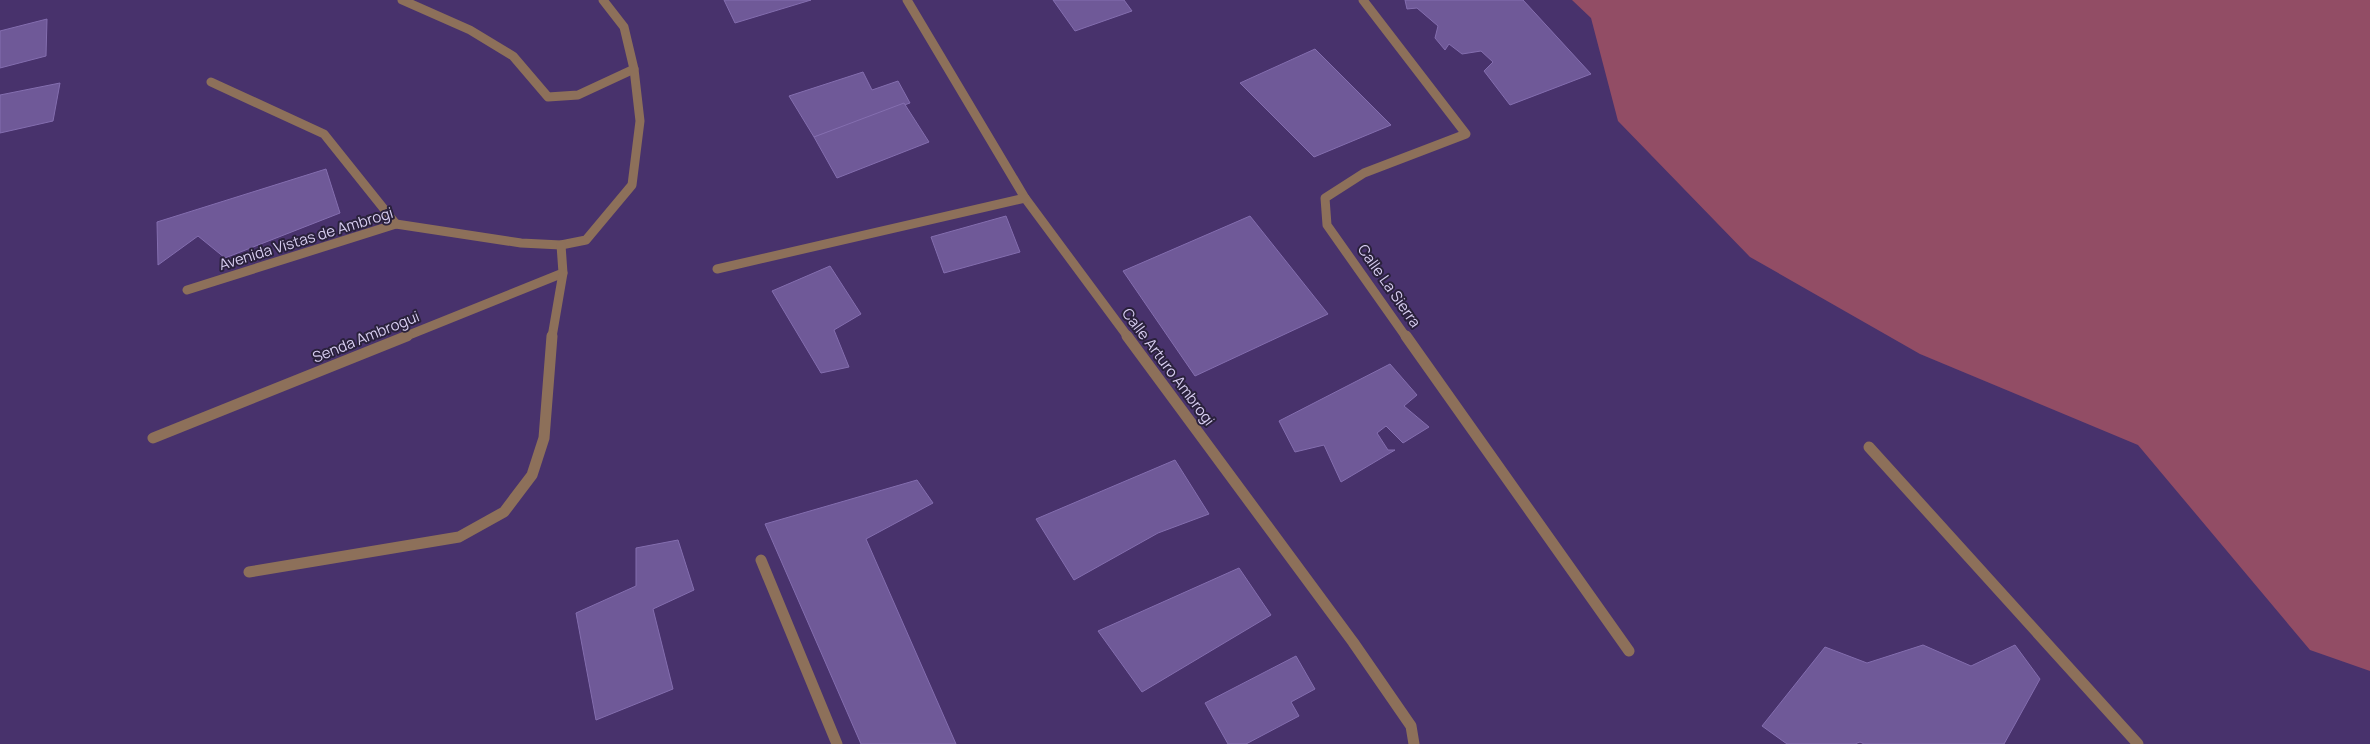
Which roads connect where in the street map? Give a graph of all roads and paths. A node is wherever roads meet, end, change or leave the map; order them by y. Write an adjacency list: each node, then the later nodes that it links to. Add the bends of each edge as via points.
1 (402, 0): 5 (street, via 470,30 513,56 548,97 578,95)
2 (602, 0): 5 (street, Avenida Vistas de Ambrogi, via 624,27)
3 (907, 0): 7 (street, Calle Arturo Ambrogi)
4 (1363, 0): 17 (street, Calle La Sierra, via 1466,134 1364,173 1325,198 1327,225)
5 (634, 70): 9 (street, Avenida Vistas de Ambrogi, via 640,121 632,185 586,240)
6 (211, 82): 8 (street, via 324,134)
7 (1025, 198): 10 (street); 19 (street, Calle Arturo Ambrogi, via 1353,642 1410,726)
8 (396, 224): 9 (street, Avenida Vistas de Ambrogi, via 521,243); 12 (street, Avenida Vistas de Ambrogi)
9 (561, 245): 11 (street)
10 (717, 269)
11 (563, 273): 13 (street, Senda Ambrogui); 16 (street, via 551,340 544,438 532,475 504,512 459,537)
12 (187, 290)
13 (153, 438)
14 (1869, 447): 20 (street)
15 (761, 560): 18 (street)
16 (249, 572)
17 (1629, 651)
18 (837, 744)
19 (1414, 744)
20 (2138, 744)

